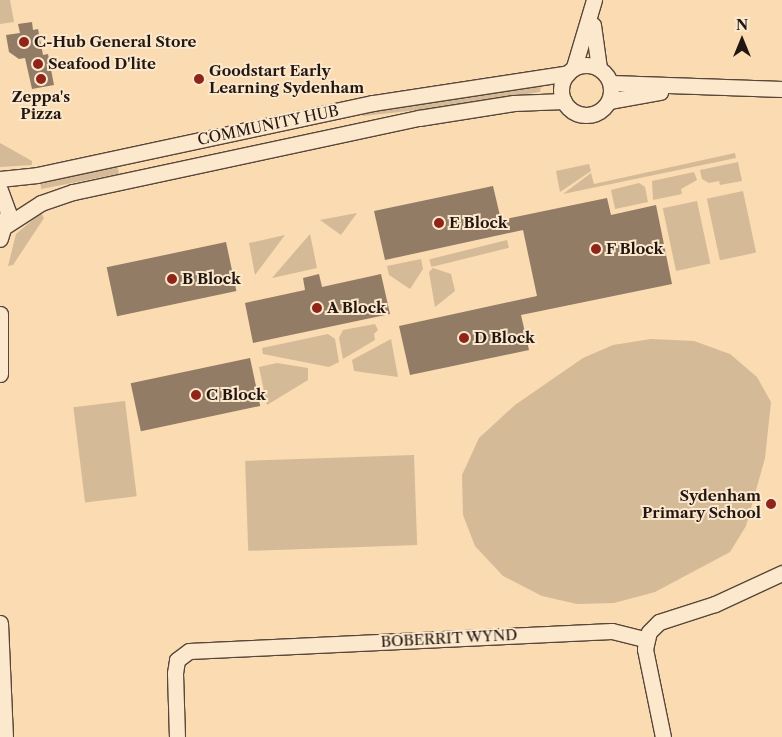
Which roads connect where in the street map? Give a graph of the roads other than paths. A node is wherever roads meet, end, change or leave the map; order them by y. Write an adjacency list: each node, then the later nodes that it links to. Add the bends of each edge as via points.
1 (594, 4): 2 (street, via 594,49); 3 (street)
2 (599, 68): 3 (street); 4 (street)
3 (571, 70): 7 (street, via 561,87); 9 (street, COMMUNITY HUB, via 416,95)
4 (611, 83): 5 (street); 8 (street)
5 (686, 87): 6 (street); 8 (street)
6 (782, 90)
7 (564, 101): 8 (street, via 583,114 598,112); 10 (street, COMMUNITY HUB, via 463,111)
8 (609, 101)
9 (284, 121): 10 (street); 11 (street, COMMUNITY HUB)
10 (289, 147): 12 (street, COMMUNITY HUB)
11 (145, 152): 12 (street); 13 (street, COMMUNITY HUB, via 37,175)
12 (150, 176): 15 (street, COMMUNITY HUB, via 54,197)
13 (0, 178)
14 (0, 190): 15 (street, via 8,212)
15 (7, 224): 16 (street)
16 (0, 239)
17 (0, 314): 18 (street)
18 (0, 374)
19 (782, 573): 21 (street, via 716,604 659,622)
20 (0, 622): 22 (street)
21 (645, 639): 24 (street, BOBERRIT WYND, via 612,630 189,651 177,660 175,673); 25 (street)
22 (1, 658): 23 (street)
23 (5, 737)
24 (177, 737)
25 (663, 737)

